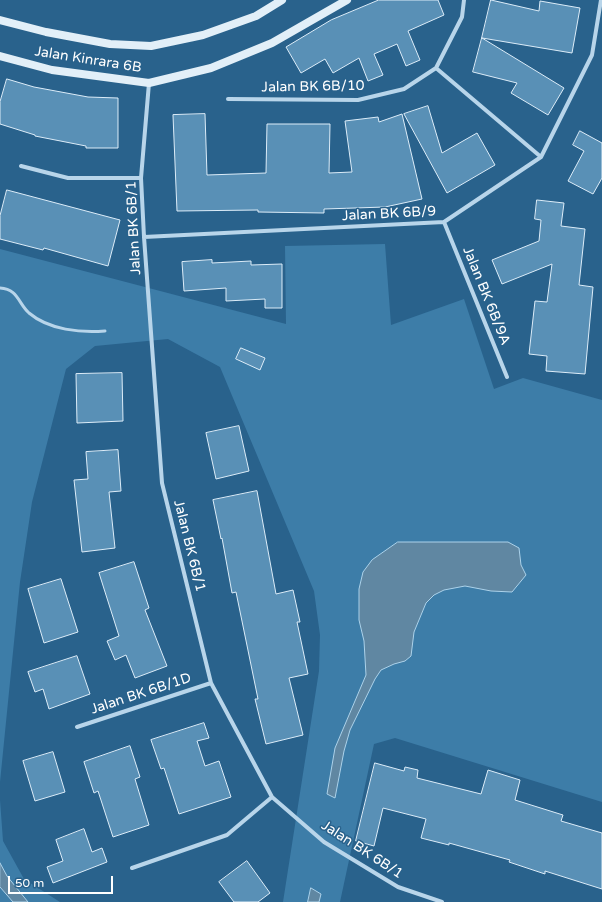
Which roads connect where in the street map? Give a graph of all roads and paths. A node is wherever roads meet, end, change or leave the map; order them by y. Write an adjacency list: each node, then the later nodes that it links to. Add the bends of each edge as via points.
1 (282, 0): 5 (street, Jalan Kinrara 6B, via 256,16 203,35 151,46 110,44)
2 (347, 0): 8 (street, Jalan Kinrara 6B, via 272,43 211,68)
3 (464, 0): 7 (street, Jalan BK 6B/10, via 462,17)
4 (601, 0): 10 (street, Jalan BK 6B/9, via 592,56)
5 (0, 20)
6 (0, 56): 8 (street, Jalan Kinrara 6B, via 52,70)
7 (436, 68): 9 (street, Jalan BK 6B/10, via 404,89 358,100); 10 (street)
8 (149, 83): 12 (street, Jalan BK 6B/1)
9 (228, 99)
10 (541, 157): 13 (street, Jalan BK 6B/9)
11 (21, 166): 12 (street, via 68,178)
12 (141, 178): 14 (street, Jalan BK 6B/1)
13 (444, 222): 14 (street, Jalan BK 6B/9); 17 (street, Jalan BK 6B/9A)
14 (144, 237): 18 (street, Jalan BK 6B/1, via 162,483)
15 (0, 288): 16 (lane, via 12,291 29,312 49,323 80,332)
16 (105, 330)
17 (507, 377)
18 (211, 683): 19 (street, Jalan BK 6B/1D); 20 (street, Jalan BK 6B/1)
19 (77, 726)
20 (272, 797): 21 (street, via 227,835); 22 (street, Jalan BK 6B/1, via 324,842 398,887)
21 (132, 868)
22 (442, 902)

